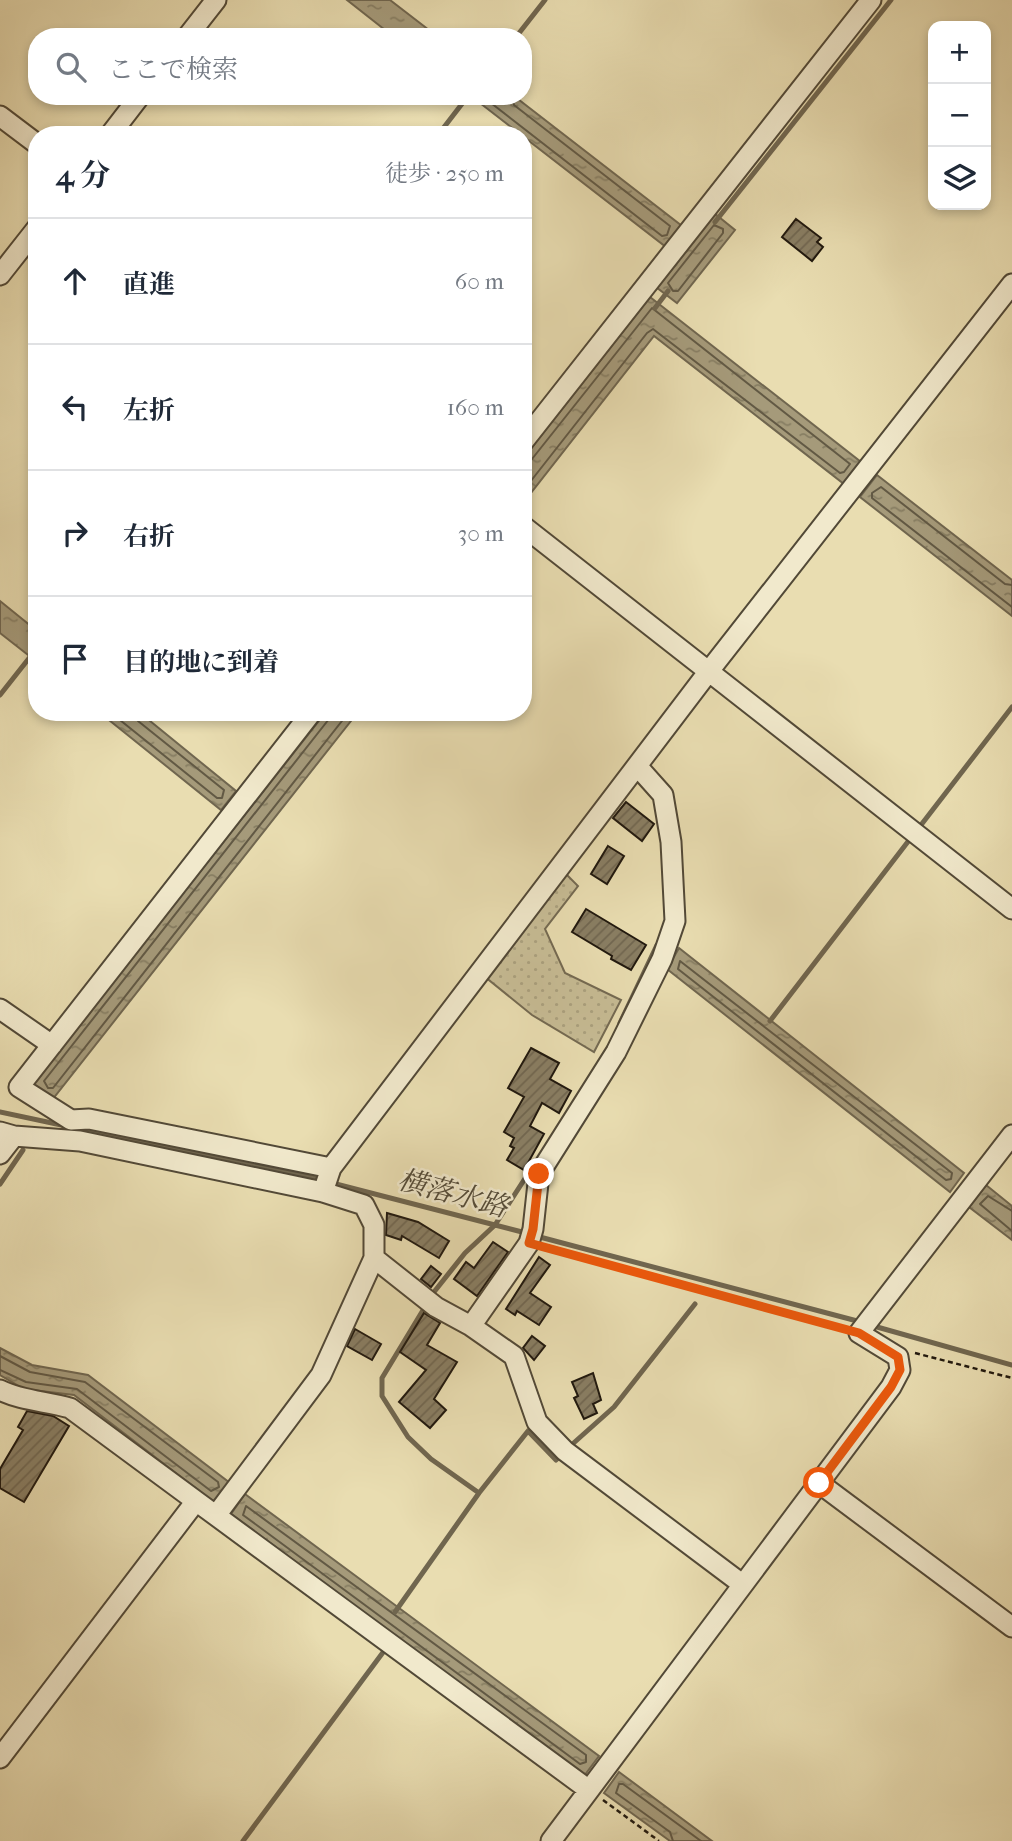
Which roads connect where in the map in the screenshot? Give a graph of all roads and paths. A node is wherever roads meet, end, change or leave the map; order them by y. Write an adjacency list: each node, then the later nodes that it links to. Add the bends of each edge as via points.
1 (216, 0): 3 (street)
2 (871, 0): 11 (street)
3 (194, 28)
4 (133, 105): 6 (street)
5 (0, 116): 7 (street)
6 (117, 126)
7 (28, 137)
8 (28, 240): 9 (street)
9 (0, 275)
10 (1012, 284): 13 (street)
11 (532, 431)
12 (532, 533): 13 (street)
13 (709, 671): 15 (street); 16 (street)
14 (305, 721): 18 (street)
15 (638, 767): 24 (street); 26 (street, via 663,795 676,921 616,1052 539,1174)
16 (1012, 909)
17 (0, 1009): 18 (street)
18 (52, 1045): 19 (street, via 19,1087 71,1120)
19 (89, 1119): 22 (street); 24 (street)
20 (7, 1134): 22 (street); 23 (street)
21 (1012, 1136): 29 (street)
22 (80, 1141): 25 (street)
23 (0, 1154)
24 (331, 1168): 25 (street)
25 (323, 1192): 27 (street, via 363,1205 374,1225)
26 (531, 1236): 28 (street); 29 (path)
27 (374, 1258): 28 (street, via 428,1301); 35 (street, via 321,1375)
28 (471, 1326): 36 (street, via 514,1356 537,1422 565,1451)
29 (859, 1333): 30 (street)
30 (898, 1357): 31 (path, via 919,1352); 33 (street, via 900,1370 891,1387)
31 (1012, 1377)
32 (0, 1390): 34 (street, via 17,1399 70,1408)
33 (819, 1483): 36 (street); 37 (street)
34 (196, 1501): 35 (street); 38 (street)
35 (225, 1503): 39 (street)
36 (742, 1584): 39 (street)
37 (1012, 1627)
38 (0, 1758)
39 (597, 1778): 40 (street); 41 (path)
40 (551, 1841)
41 (659, 1841)

